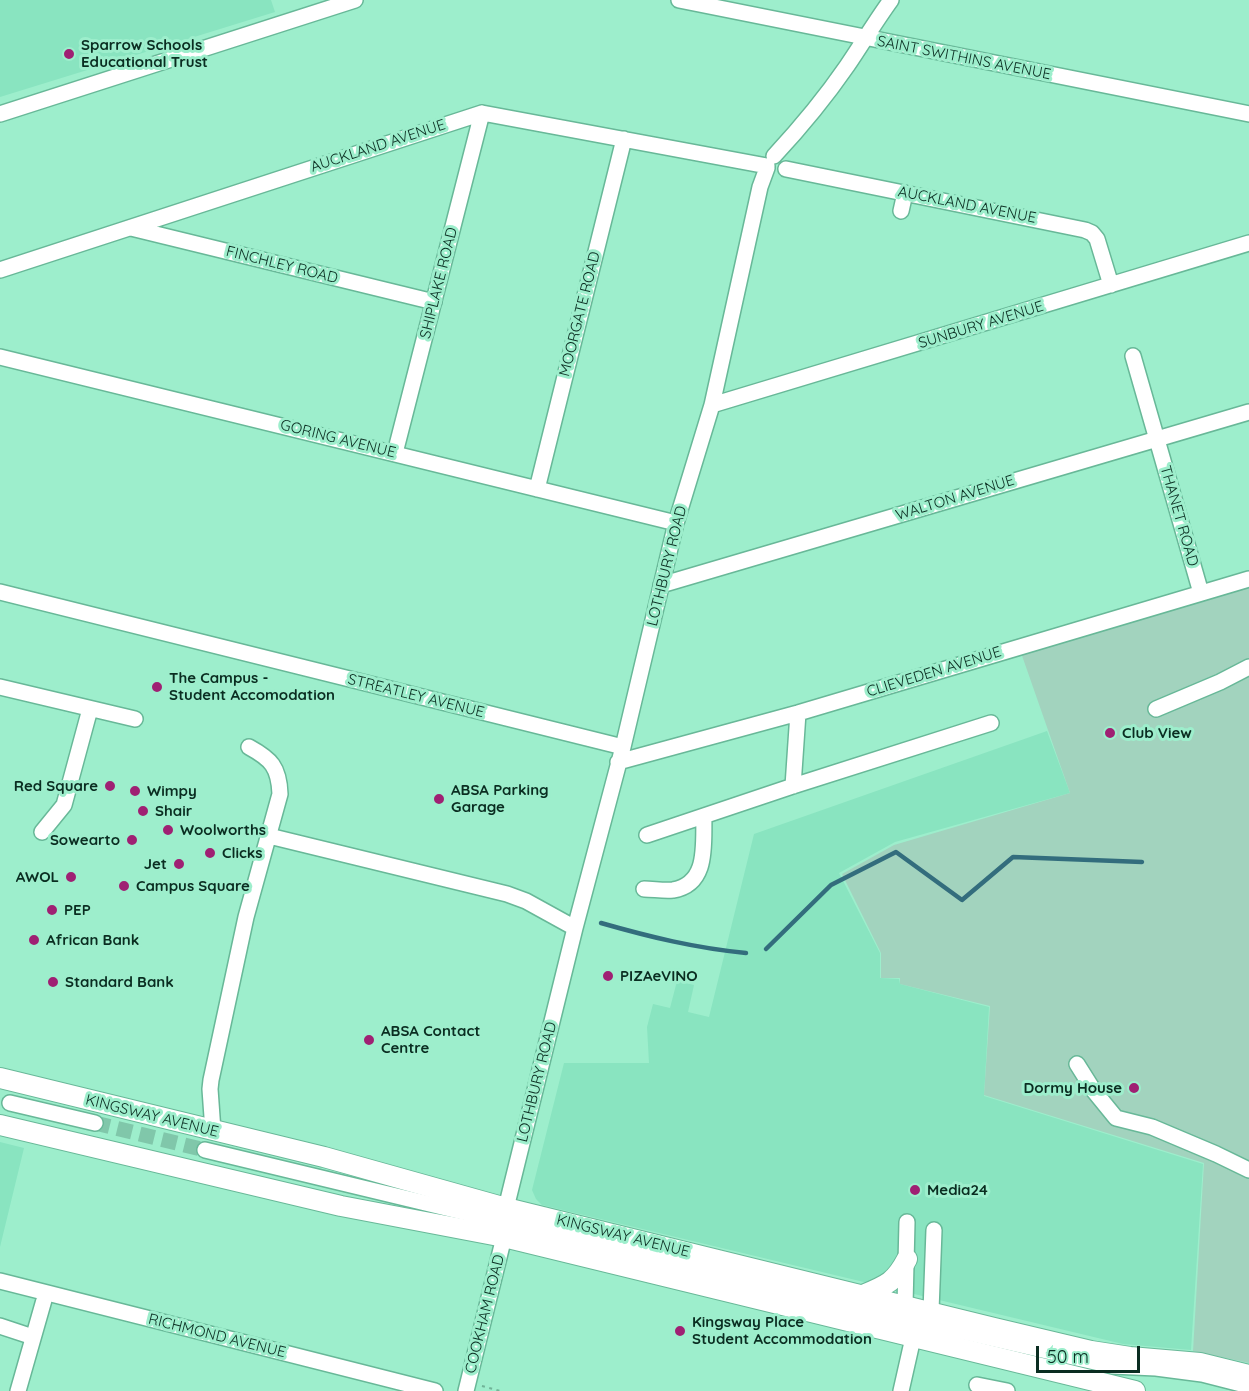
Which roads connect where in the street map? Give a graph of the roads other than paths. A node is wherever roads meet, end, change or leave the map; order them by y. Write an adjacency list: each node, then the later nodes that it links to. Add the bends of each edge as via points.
1 (356, 0): 6 (street)
2 (679, 0): 4 (street, SAINT SWITHINS AVENUE)
3 (891, 0): 4 (street, LOTHBURY ROAD)
4 (864, 38): 7 (street, SAINT SWITHINS AVENUE); 9 (street, LOTHBURY ROAD)
5 (482, 113): 8 (street, AUCKLAND AVENUE); 12 (street, AUCKLAND AVENUE); 16 (street, SHIPLAKE ROAD)
6 (0, 114)
7 (1249, 114)
8 (624, 140): 9 (street, AUCKLAND AVENUE); 23 (street, MOORGATE ROAD)
9 (775, 166): 10 (street, AUCKLAND AVENUE); 19 (street, LOTHBURY ROAD, via 762,179)
10 (905, 193): 11 (street); 15 (street, AUCKLAND AVENUE, via 1092,233)
11 (901, 212)
12 (130, 228): 14 (street, AUCKLAND AVENUE); 16 (street, FINCHLEY ROAD)
13 (1249, 243): 15 (street, SUNBURY AVENUE)
14 (0, 270)
15 (1111, 285): 19 (street, SUNBURY AVENUE)
16 (434, 303): 22 (street, SHIPLAKE ROAD)
17 (1133, 356): 21 (street)
18 (0, 357): 22 (street, GORING AVENUE)
19 (712, 405): 24 (street, LOTHBURY ROAD)
20 (1249, 412): 21 (street, WALTON AVENUE)
21 (1156, 439): 26 (street, WALTON AVENUE); 28 (street, THANET ROAD)
22 (395, 453): 23 (street, GORING AVENUE)
23 (537, 489): 24 (street, GORING AVENUE)
24 (676, 523): 26 (street, LOTHBURY ROAD)
25 (1249, 579): 28 (street, CLIEVEDEN AVENUE)
26 (661, 585): 37 (street, LOTHBURY ROAD)
27 (0, 592): 37 (street, STREATLEY AVENUE)
28 (1201, 593): 33 (street, CLIEVEDEN AVENUE)
29 (1249, 667): 32 (street)
30 (0, 687): 31 (street)
31 (90, 709): 34 (street); 40 (street, via 64,805)
32 (1156, 710)
33 (798, 713): 37 (street, CLIEVEDEN AVENUE); 38 (street)
34 (135, 719)
35 (991, 723): 38 (street)
36 (249, 747): 42 (street, via 270,760 280,781)
37 (620, 755): 44 (street, LOTHBURY ROAD)
38 (793, 786): 39 (street)
39 (704, 817): 41 (street); 43 (street, via 703,858 692,881 673,890)
40 (42, 832)
41 (647, 835)
42 (269, 836): 44 (street, via 507,894); 50 (street, via 246,917 211,1080)
43 (644, 889)
44 (575, 928): 53 (street, LOTHBURY ROAD)
45 (1077, 1064): 52 (street, via 1116,1118 1152,1127)
46 (0, 1078): 50 (main road, KINGSWAY AVENUE)
47 (10, 1103): 48 (street)
48 (95, 1123)
49 (0, 1125): 53 (main road, KINGSWAY AVENUE, via 341,1206)
50 (213, 1131): 53 (main road, KINGSWAY AVENUE, via 335,1160)
51 (205, 1150): 53 (street)
52 (1249, 1170)
53 (505, 1222): 59 (main road, KINGSWAY AVENUE); 60 (main road, KINGSWAY AVENUE); 68 (street, COOKHAM ROAD)
54 (907, 1222): 56 (street)
55 (934, 1230): 60 (street)
56 (907, 1259): 59 (main road, via 898,1276); 60 (street)
57 (0, 1281): 58 (street, RICHMOND AVENUE)
58 (46, 1293): 62 (street); 67 (street, RICHMOND AVENUE)
59 (863, 1295): 60 (main road, KINGSWAY AVENUE)
60 (917, 1317): 63 (main road, KINGSWAY AVENUE, via 1091,1351 1200,1363); 65 (street, via 1112,1366 1202,1374); 69 (street); 71 (main road, KINGSWAY AVENUE)
61 (0, 1326): 62 (street)
62 (33, 1337): 66 (street)
63 (1249, 1376)
64 (977, 1385): 70 (street)
65 (1249, 1386)
66 (18, 1391)
67 (435, 1391)
68 (466, 1391)
69 (901, 1391)
70 (1006, 1391)
71 (1136, 1391)

